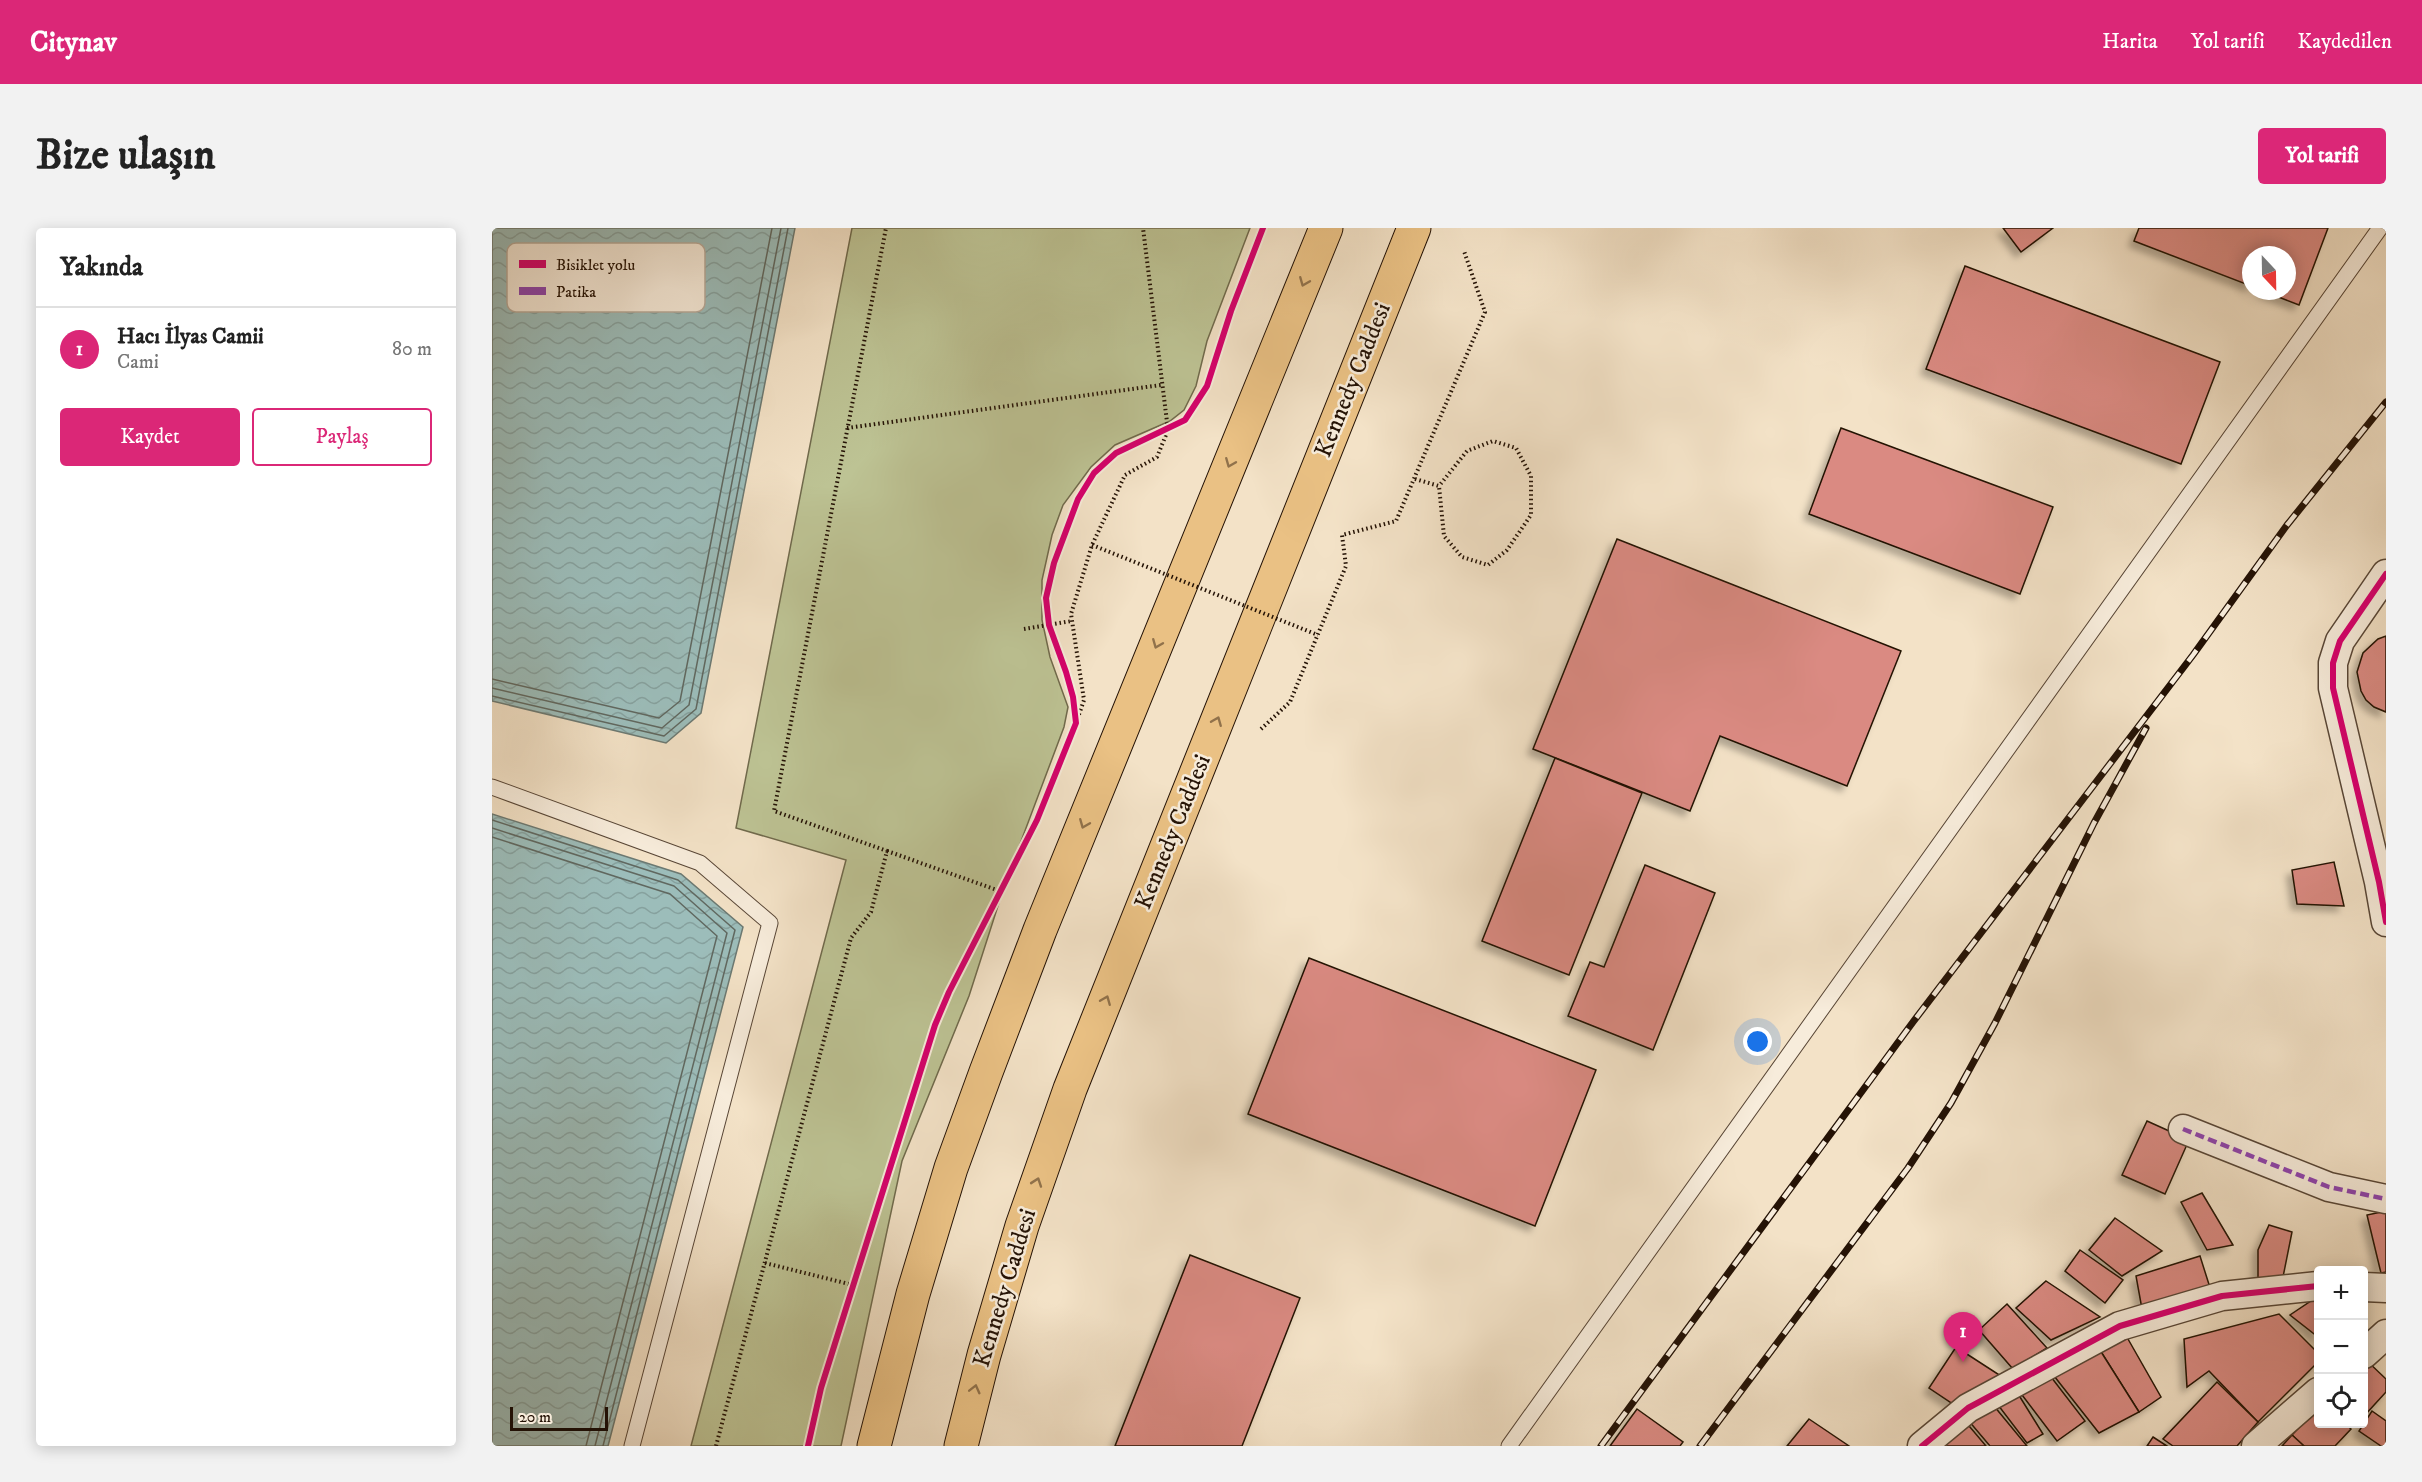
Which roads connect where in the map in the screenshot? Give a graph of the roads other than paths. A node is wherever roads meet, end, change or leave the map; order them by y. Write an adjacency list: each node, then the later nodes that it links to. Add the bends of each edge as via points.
1 (1326, 228): 15 (highway, one-way to 15, via 1032,952 951,1168)
2 (1414, 228): 17 (highway, Kennedy Caddesi, one-way to 2, via 1022,1226 1070,1089)
3 (2379, 228): 18 (lane)
4 (2386, 574): 6 (street, via 2340,641 2333,663 2334,688)
5 (492, 787): 16 (lane, via 700,863 770,923)
6 (2386, 922)
7 (2183, 1129): 8 (street, via 2329,1187)
8 (2386, 1199)
9 (2314, 1287): 19 (street, via 2222,1296 2120,1326 1968,1408)
10 (2368, 1287): 11 (street)
11 (2386, 1288)
12 (2386, 1334): 13 (street)
13 (2368, 1350)
14 (2314, 1396): 20 (street)
15 (867, 1441)
16 (632, 1446)
17 (961, 1446)
18 (1509, 1446)
19 (1922, 1446)
20 (2256, 1446)

